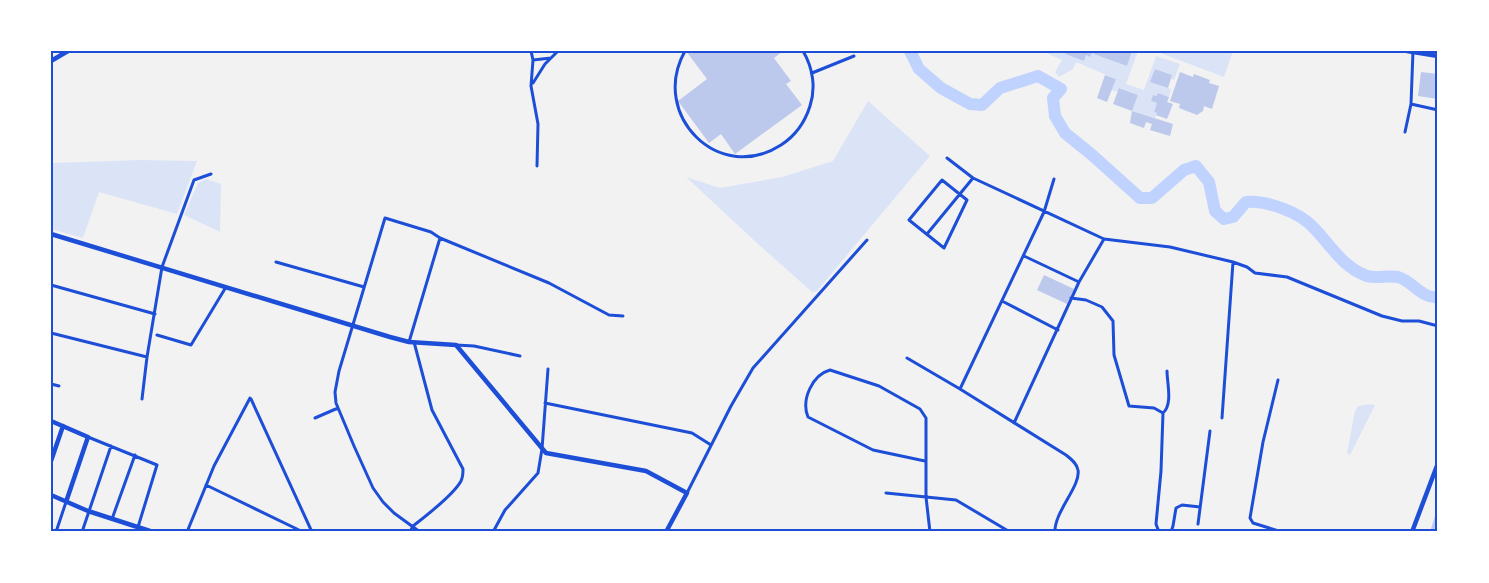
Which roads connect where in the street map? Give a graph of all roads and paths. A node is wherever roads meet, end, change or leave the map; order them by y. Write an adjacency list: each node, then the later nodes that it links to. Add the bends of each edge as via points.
1 (68, 51): 12 (street)
2 (531, 51): 11 (street)
3 (558, 51): 10 (street)
4 (685, 51): 13 (street, via 675,80 675,97 680,113 699,140 728,155 745,157 761,154 790,138 809,111 813,94)
5 (803, 51): 13 (street)
6 (1407, 51): 7 (street)
7 (1413, 52): 9 (street); 15 (street)
8 (854, 56): 13 (street)
9 (1438, 56)
10 (552, 58): 11 (street); 14 (street, via 540,70)
11 (533, 60): 14 (street)
12 (51, 61)
13 (812, 73)
14 (532, 86): 19 (street, via 538,124)
15 (1411, 104): 16 (street); 17 (street)
16 (1438, 110)
17 (1405, 132)
18 (947, 158): 21 (street)
19 (537, 166)
20 (211, 174): 33 (street, via 194,180)
21 (973, 178): 23 (street); 24 (street)
22 (1054, 179): 24 (street)
23 (960, 195): 26 (street); 26 (street, via 967,200 944,248); 26 (street, via 942,180 909,220)
24 (1044, 212): 28 (street); 30 (street)
25 (51, 234): 33 (street)
26 (927, 234)
27 (440, 238): 36 (street, via 431,232 385,218); 41 (street, via 549,283 609,314); 47 (street)
28 (1104, 239): 32 (street, via 1170,247); 34 (street)
29 (867, 240): 69 (street, via 754,368)
30 (1024, 256): 34 (street); 39 (street)
31 (276, 262): 36 (street)
32 (1234, 262): 43 (street, via 1255,273 1286,277 1382,316); 63 (street)
33 (162, 267): 37 (street); 40 (street)
34 (1079, 282): 38 (street)
35 (51, 285): 40 (street)
36 (364, 287): 42 (street)
37 (226, 288): 42 (street); 46 (street, via 191,345)
38 (1072, 298): 44 (street); 61 (street, via 1102,307 1113,321 1114,355 1129,406 1154,408)
39 (1002, 301): 44 (street); 57 (street)
40 (155, 314): 50 (street)
41 (623, 316)
42 (353, 326): 47 (street); 60 (street, via 335,392)
43 (1438, 326)
44 (1058, 330): 65 (street)
45 (51, 333): 50 (street)
46 (157, 335)
47 (411, 342): 48 (street); 86 (street, via 432,410 463,469 460,482 447,497)
48 (456, 345): 49 (street); 71 (street)
49 (520, 356)
50 (147, 358): 58 (street)
51 (907, 358): 57 (street)
52 (548, 370): 59 (street)
53 (1167, 371): 61 (street, via 1168,403)
54 (1278, 380): 88 (street, via 1250,518 1253,523)
55 (51, 384): 56 (street)
56 (59, 386)
57 (960, 389): 65 (street)
58 (142, 399)
59 (546, 404): 69 (street, via 692,433); 71 (street)
60 (338, 408): 62 (street); 86 (street, via 373,488 394,513)
61 (1163, 413): 102 (street, via 1156,524)
62 (315, 418)
63 (1222, 418)
64 (51, 421): 66 (street)
65 (1014, 423): 101 (street, via 1066,455 1076,463 1079,471 1056,520)
66 (63, 426): 68 (street); 73 (street)
67 (1210, 431): 82 (street)
68 (88, 437): 70 (street); 81 (street)
69 (711, 445): 77 (street)
70 (111, 446): 72 (street); 83 (street)
71 (542, 449): 77 (street, via 551,455 646,471); 97 (street, via 538,473 505,510)
72 (135, 456): 84 (street); 87 (street, via 157,465)
73 (51, 461)
74 (925, 461): 74 (street, via 926,418 920,409 879,386 830,370 816,377 804,407 808,417 873,450); 80 (street)
75 (1438, 463): 104 (street)
76 (206, 485): 92 (street); 93 (street); 94 (street, via 250,398)
77 (687, 493): 98 (street)
78 (886, 493): 80 (street)
79 (51, 495): 81 (street)
80 (926, 497): 99 (street); 100 (street, via 956,500)
81 (66, 502): 83 (street); 89 (street)
82 (1200, 507): 85 (street); 103 (street, via 1182,505 1176,508)
83 (88, 511): 84 (street); 90 (street)
84 (112, 519): 87 (street)
85 (1198, 524)
86 (413, 526): 95 (street); 96 (street)
87 (138, 527): 91 (street)
88 (1280, 531)
89 (56, 532)
90 (82, 532)
91 (153, 532)
92 (187, 532)
93 (307, 532)
94 (312, 532)
95 (410, 532)
96 (420, 532)
97 (492, 532)
98 (666, 532)
99 (930, 532)
100 (1010, 532)
101 (1054, 532)
102 (1159, 532)
103 (1171, 532)
104 (1412, 532)

